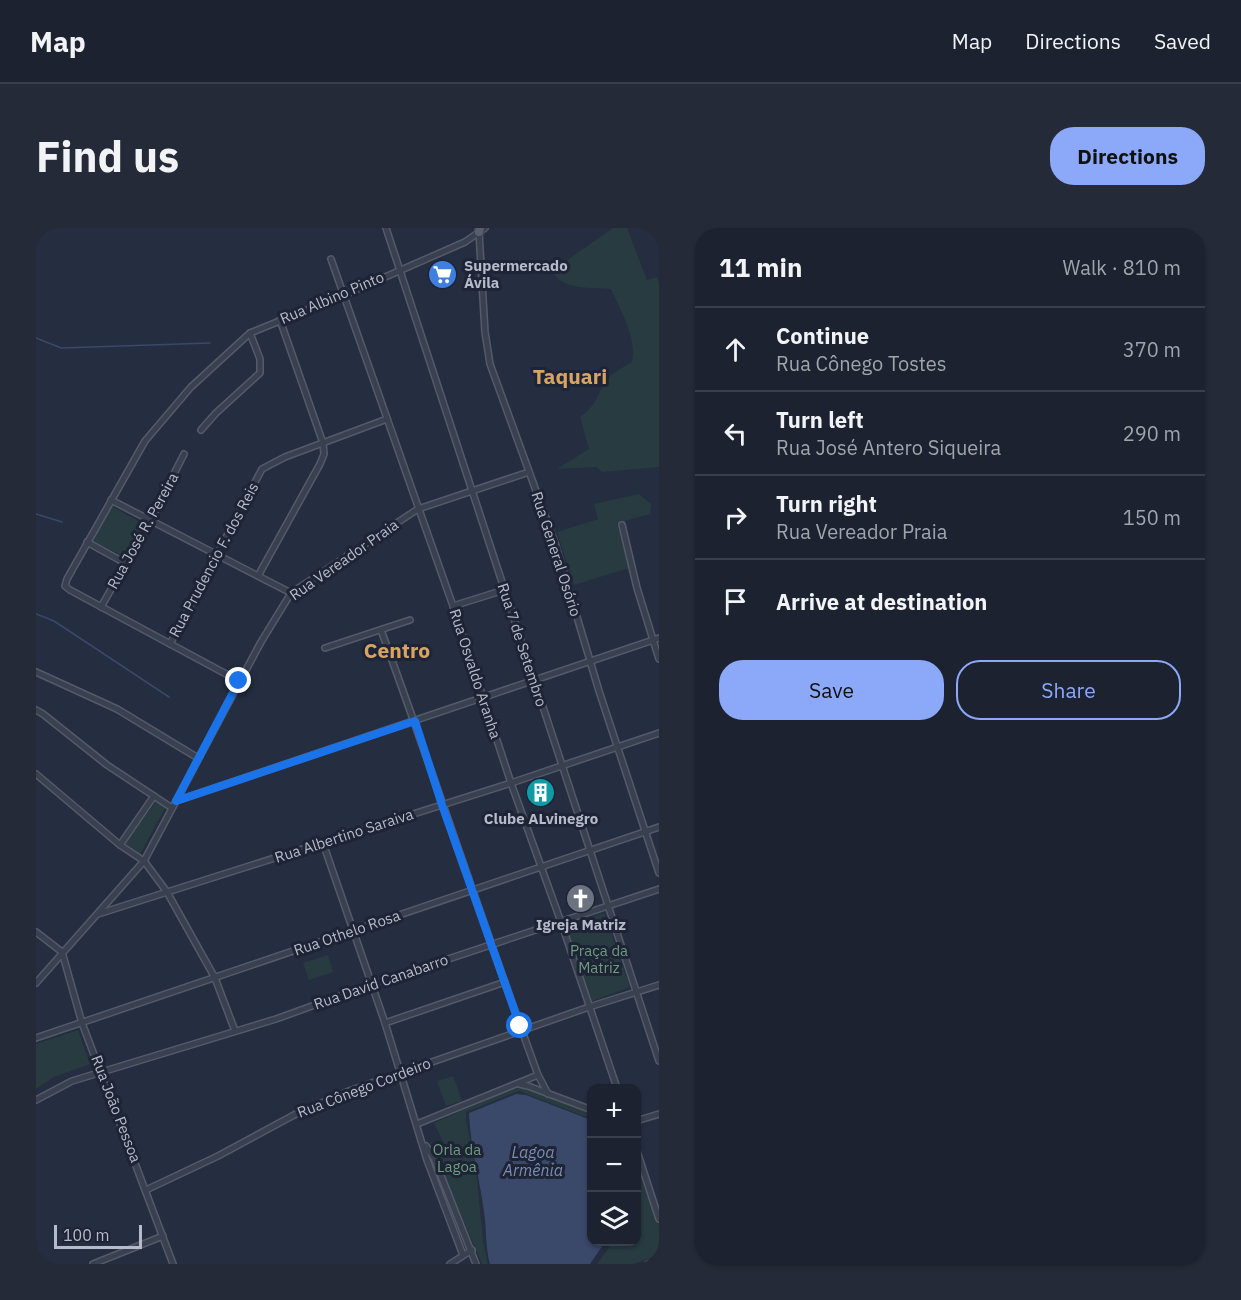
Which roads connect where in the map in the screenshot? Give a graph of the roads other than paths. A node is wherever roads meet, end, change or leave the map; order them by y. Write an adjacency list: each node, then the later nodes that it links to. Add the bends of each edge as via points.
1 (386, 228): 4 (street, Rua 7 de Setembro)
2 (481, 229): 4 (street, Rua Albino Pinto, via 465,242); 12 (street, Rua General Osório, via 486,350)
3 (331, 259): 5 (street, Rua Osvaldo Aranha)
4 (400, 269): 5 (street, Rua Albino Pinto); 13 (street, Rua 7 de Setembro)
5 (344, 295): 6 (street, Rua Albino Pinto); 8 (street, Rua Osvaldo Aranha)
6 (280, 320): 7 (street, Rua Albino Pinto); 10 (street)
7 (250, 333): 9 (street, via 260,359 260,373); 14 (street, Rua Albino Pinto, via 191,387 145,441)
8 (387, 418): 10 (street, Rua Prudencio F. dos Reis); 15 (street, Rua Osvaldo Aranha)
9 (201, 430)
10 (323, 443): 19 (street, Rua Prudencio F. dos Reis, via 262,469); 21 (street, via 320,464)
11 (184, 454): 16 (street, Rua José R. Pereira)
12 (529, 472): 13 (street, Rua Vereador Praia); 32 (street, Rua General Osório, via 555,543)
13 (472, 491): 15 (street, Rua Vereador Praia); 22 (street, Rua 7 de Setembro)
14 (111, 500): 16 (street); 18 (street, Rua Albino Pinto)
15 (418, 509): 23 (street, Rua Vereador Praia); 24 (street, Rua Osvaldo Aranha)
16 (150, 520): 19 (street); 20 (street, Rua José R. Pereira)
17 (622, 525): 28 (street, via 637,588)
18 (87, 542): 20 (street); 25 (street, Rua Albino Pinto, via 65,586)
19 (216, 554): 21 (street); 29 (street, Rua Prudencio F. dos Reis)
20 (125, 563): 25 (street, Rua José R. Pereira)
21 (258, 576): 23 (street)
22 (504, 590): 24 (street); 35 (street, Rua 7 de Setembro)
23 (291, 593): 34 (street, Rua Vereador Praia)
24 (453, 606): 36 (street, Rua Osvaldo Aranha)
25 (101, 607): 29 (street)
26 (410, 620): 27 (street)
27 (381, 630): 30 (street); 38 (street)
28 (656, 639): 31 (street); 32 (street)
29 (170, 644): 34 (street)
30 (325, 648)
31 (659, 659)
32 (590, 662): 35 (street); 40 (street, Rua General Osório)
33 (36, 672): 41 (street, via 117,709)
34 (239, 681): 41 (street, Rua Vereador Praia)
35 (534, 681): 36 (street); 42 (street, Rua 7 de Setembro)
36 (483, 698): 38 (street); 44 (street, Rua Osvaldo Aranha)
37 (36, 710): 45 (street)
38 (415, 721): 46 (street); 47 (street)
39 (659, 733): 40 (street, Rua Albertino Saraiva)
40 (617, 747): 42 (street, Rua Albertino Saraiva); 50 (street, Rua General Osório)
41 (198, 758): 46 (street, Rua Vereador Praia)
42 (563, 766): 44 (street, Rua Albertino Saraiva); 53 (street, Rua 7 de Setembro)
43 (36, 774): 52 (street)
44 (511, 783): 47 (street, Rua Albertino Saraiva); 55 (street, Rua Osvaldo Aranha)
45 (154, 796): 48 (street); 52 (street)
46 (176, 801): 48 (street, Rua Vereador Praia)
47 (442, 805): 51 (street, Rua Albertino Saraiva); 58 (street)
48 (172, 808): 54 (street, Rua Vereador Praia)
49 (659, 827): 50 (street, Rua Othelo Rosa)
50 (645, 832): 53 (street, Rua Othelo Rosa); 56 (street, Rua General Osório)
51 (322, 843): 59 (street, Rua Albertino Saraiva); 63 (street)
52 (120, 845): 54 (street)
53 (590, 850): 55 (street, Rua Othelo Rosa); 60 (street, Rua 7 de Setembro)
54 (144, 861): 59 (street); 61 (street, Rua Vereador Praia)
55 (541, 867): 58 (street, Rua Othelo Rosa); 62 (street, Rua Osvaldo Aranha)
56 (659, 873)
57 (659, 889): 60 (street, Rua David Canabarro)
58 (472, 891): 63 (street, Rua Othelo Rosa); 65 (street)
59 (167, 892): 61 (street, Rua Albertino Saraiva); 67 (street)
60 (608, 906): 62 (street, Rua David Canabarro); 72 (street, Rua 7 de Setembro)
61 (97, 915): 66 (street, Rua Vereador Praia)
62 (561, 922): 65 (street, Rua David Canabarro); 73 (street, Rua Osvaldo Aranha)
63 (352, 931): 67 (street, Rua Othelo Rosa); 70 (street)
64 (36, 932): 66 (street)
65 (491, 945): 68 (street); 70 (street, Rua David Canabarro)
66 (62, 952): 69 (street, Rua Vereador Praia); 74 (street, Rua João Pessoa)
67 (215, 978): 74 (street, Rua Othelo Rosa); 77 (street)
68 (505, 982): 75 (street); 76 (street)
69 (36, 983)
70 (370, 985): 75 (street); 77 (street, Rua David Canabarro)
71 (659, 985): 72 (street, Rua Cônego Cordeiro)
72 (636, 992): 73 (street, Rua Cônego Cordeiro); 79 (street, Rua 7 de Setembro)
73 (590, 1007): 76 (street, Rua Cônego Cordeiro); 84 (street, Rua Osvaldo Aranha)
74 (82, 1023): 78 (street, Rua Othelo Rosa); 80 (street, Rua João Pessoa)
75 (385, 1023): 81 (street)
76 (522, 1030): 81 (street, Rua Cônego Cordeiro); 82 (street)
77 (236, 1031): 80 (street, Rua David Canabarro)
78 (36, 1038)
79 (659, 1062)
80 (102, 1073): 86 (street, Rua David Canabarro, via 72,1081); 93 (street, Rua João Pessoa)
81 (401, 1073): 90 (street); 93 (street, Rua Cônego Cordeiro, via 294,1115)
82 (538, 1075): 83 (street); 85 (street)
83 (517, 1084): 85 (street); 90 (street)
84 (615, 1084)
85 (548, 1095): 87 (street)
86 (36, 1100)
87 (587, 1109)
88 (659, 1114): 89 (street)
89 (641, 1119)
90 (417, 1124): 91 (street)
91 (423, 1142): 94 (street); 95 (street)
92 (641, 1163): 96 (street)
93 (146, 1190): 97 (street, Rua João Pessoa)
94 (448, 1192): 95 (street); 98 (street)
95 (440, 1195): 99 (street)
96 (659, 1219)
97 (163, 1236): 101 (street); 102 (street, Rua João Pessoa)
98 (472, 1250): 99 (street); 104 (street)
99 (463, 1255): 103 (street)
100 (659, 1260): 105 (street)
101 (93, 1264)
102 (173, 1264)
103 (450, 1264)
104 (476, 1264)
105 (648, 1264)

